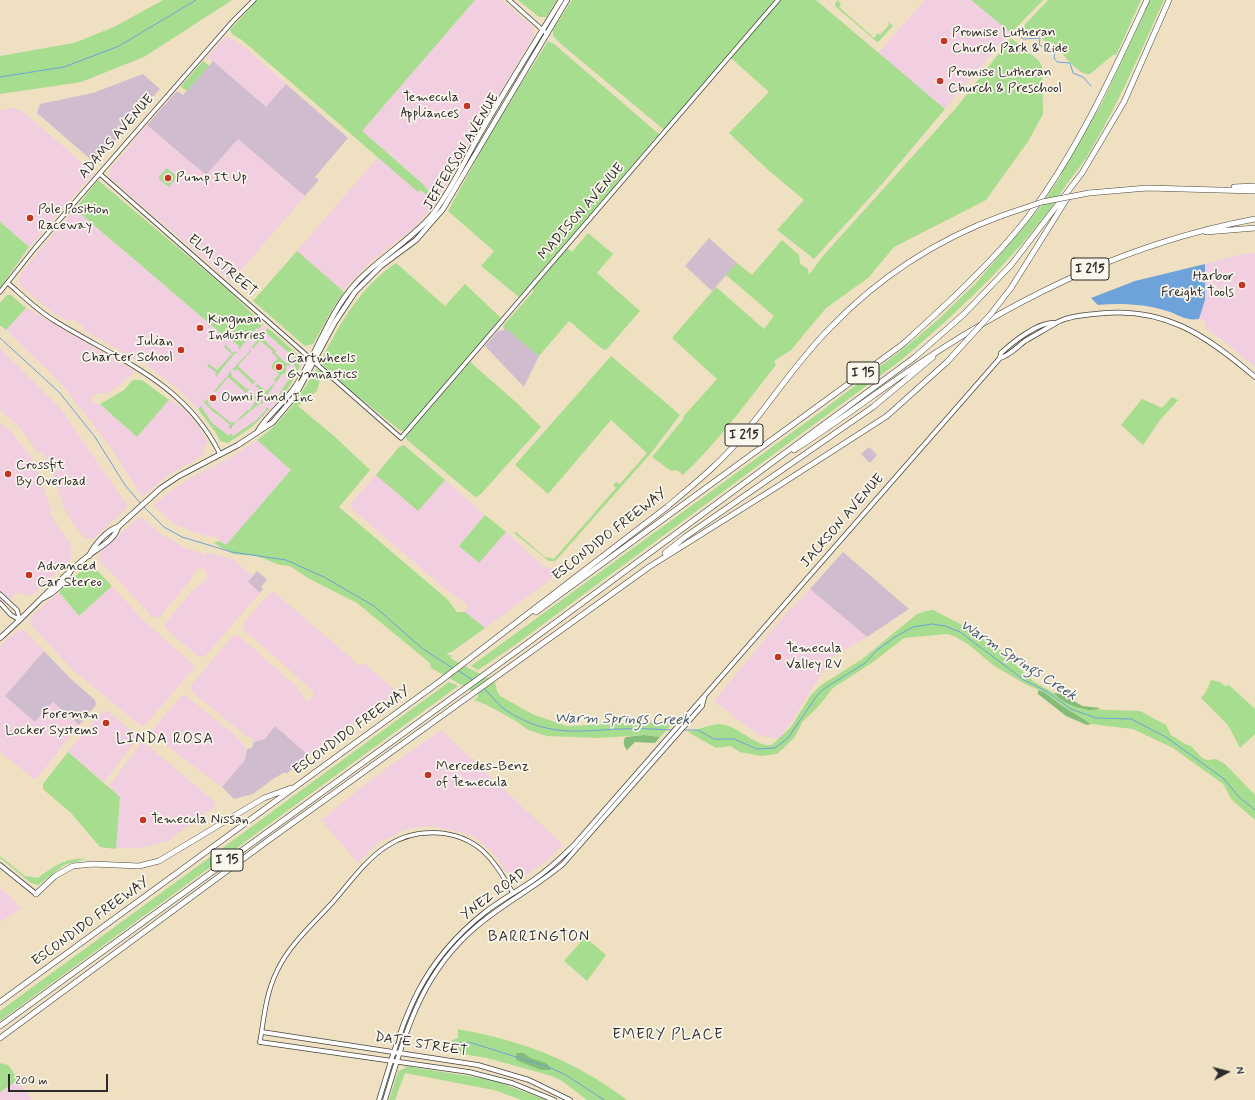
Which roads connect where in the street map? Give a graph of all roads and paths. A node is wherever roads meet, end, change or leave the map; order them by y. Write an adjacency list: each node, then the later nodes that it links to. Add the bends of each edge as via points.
1 (254, 0): 12 (street, ADAMS AVENUE, via 233,20)
2 (509, 0): 8 (street)
3 (561, 0): 8 (main road, JEFFERSON AVENUE)
4 (566, 0): 8 (main road, JEFFERSON AVENUE)
5 (778, 0): 32 (street, MADISON AVENUE)
6 (1147, 0): 40 (highway, I 15, via 1101,99 1070,153 1028,216 996,256 952,300 896,348 593,572)
7 (1169, 0): 11 (highway, I 15, via 1124,102)
8 (544, 32): 9 (main road, JEFFERSON AVENUE); 10 (main road, JEFFERSON AVENUE)
9 (491, 116): 10 (main road); 19 (main road, JEFFERSON AVENUE, via 432,215 413,235)
10 (482, 142): 22 (main road, JEFFERSON AVENUE, via 443,209 431,224 408,247 381,266)
11 (1082, 172): 34 (highway, I 15, via 1011,265 964,314 915,357); 35 (highway, bridge, via 1011,288 947,362 887,416)
12 (100, 174): 20 (street, ADAMS AVENUE); 27 (street, ELM STREET)
13 (1255, 186): 14 (highway)
14 (1191, 189): 15 (highway, ESCONDIDO FREEWAY / I 215); 40 (highway, ESCONDIDO FREEWAY / I 215, bridge, via 1120,190 1042,202 972,227 943,241 900,268 857,301 817,342 744,434 700,480)
15 (1255, 191)
16 (1255, 219): 18 (highway, I 215)
17 (1255, 228): 18 (highway)
18 (1185, 234): 25 (highway, I 215, via 1118,257 1076,275 1000,314)
19 (369, 270): 22 (main road); 27 (main road, JEFFERSON AVENUE, via 341,302)
20 (8, 283): 21 (street, ADAMS AVENUE); 33 (street, via 54,321 171,390 210,434)
21 (0, 292)
22 (355, 292): 29 (main road, JEFFERSON AVENUE, via 341,312)
23 (1056, 323): 24 (main road, JACKSON AVENUE, via 1050,322); 26 (main road, JACKSON AVENUE); 30 (main road, JACKSON AVENUE, via 1086,315 1112,312 1162,319 1180,324 1204,337)
24 (1042, 326): 26 (main road, via 1017,343); 28 (main road, JACKSON AVENUE, via 1000,353)
25 (946, 346): 34 (highway, via 818,435); 35 (highway, via 873,407 685,537)
26 (1015, 348): 28 (main road, JACKSON AVENUE)
27 (310, 358): 29 (street, ELM STREET); 31 (main road, JEFFERSON AVENUE, via 295,388)
28 (1000, 358): 41 (main road, JACKSON AVENUE)
29 (315, 362): 31 (main road, JEFFERSON AVENUE, via 284,410 269,425); 32 (street, ELM STREET)
30 (1255, 377)
31 (258, 431): 33 (main road, JEFFERSON AVENUE)
32 (401, 438)
33 (220, 454): 38 (main road, JEFFERSON AVENUE, via 179,476 118,527 113,528 92,548 89,556 53,585)
34 (756, 474): 53 (highway, I 15)
35 (649, 567): 55 (highway, via 90,970)
36 (0, 594): 38 (street, via 17,610)
37 (0, 603): 38 (street, via 11,615)
38 (20, 620): 39 (main road, JEFFERSON AVENUE)
39 (0, 638)
40 (478, 653): 42 (highway, ESCONDIDO FREEWAY / I 15)
41 (704, 698): 43 (main road, JACKSON AVENUE, via 698,701); 44 (main road, JACKSON AVENUE, via 702,706)
42 (298, 785): 49 (highway, via 264,798 159,861 139,866 73,866 55,876); 52 (highway, ESCONDIDO FREEWAY / I 15)
43 (610, 803): 44 (main road); 45 (main road, JACKSON AVENUE)
44 (615, 807): 46 (main road, JACKSON AVENUE)
45 (574, 845): 48 (main road, YNEZ ROAD, via 546,871)
46 (578, 849): 51 (main road, YNEZ ROAD, via 538,884 476,926 451,952)
47 (0, 865): 49 (main road)
48 (513, 893): 50 (main road, YNEZ ROAD, via 470,924); 54 (street, via 482,850 466,841 445,833 434,832 415,834 391,843 372,857 283,960 269,991)
49 (36, 894)
50 (439, 957): 51 (main road, via 439,963); 57 (main road, YNEZ ROAD, via 414,997)
51 (427, 986): 58 (main road, YNEZ ROAD, via 410,1021)
52 (0, 1002)
53 (0, 1026)
54 (262, 1032): 56 (street); 57 (main road, DATE STREET)
55 (0, 1038)
56 (260, 1042): 59 (main road, DATE STREET)
57 (394, 1052): 58 (main road, DATE STREET); 59 (main road, YNEZ ROAD)
58 (400, 1053): 60 (main road, YNEZ ROAD); 64 (main road, DATE STREET, via 494,1068 529,1080)
59 (391, 1060): 60 (main road, DATE STREET); 61 (main road, YNEZ ROAD)
60 (398, 1061): 62 (main road, YNEZ ROAD); 63 (main road, DATE STREET, via 498,1078)
61 (379, 1100)
62 (385, 1100)
63 (554, 1100)
64 (570, 1100)

